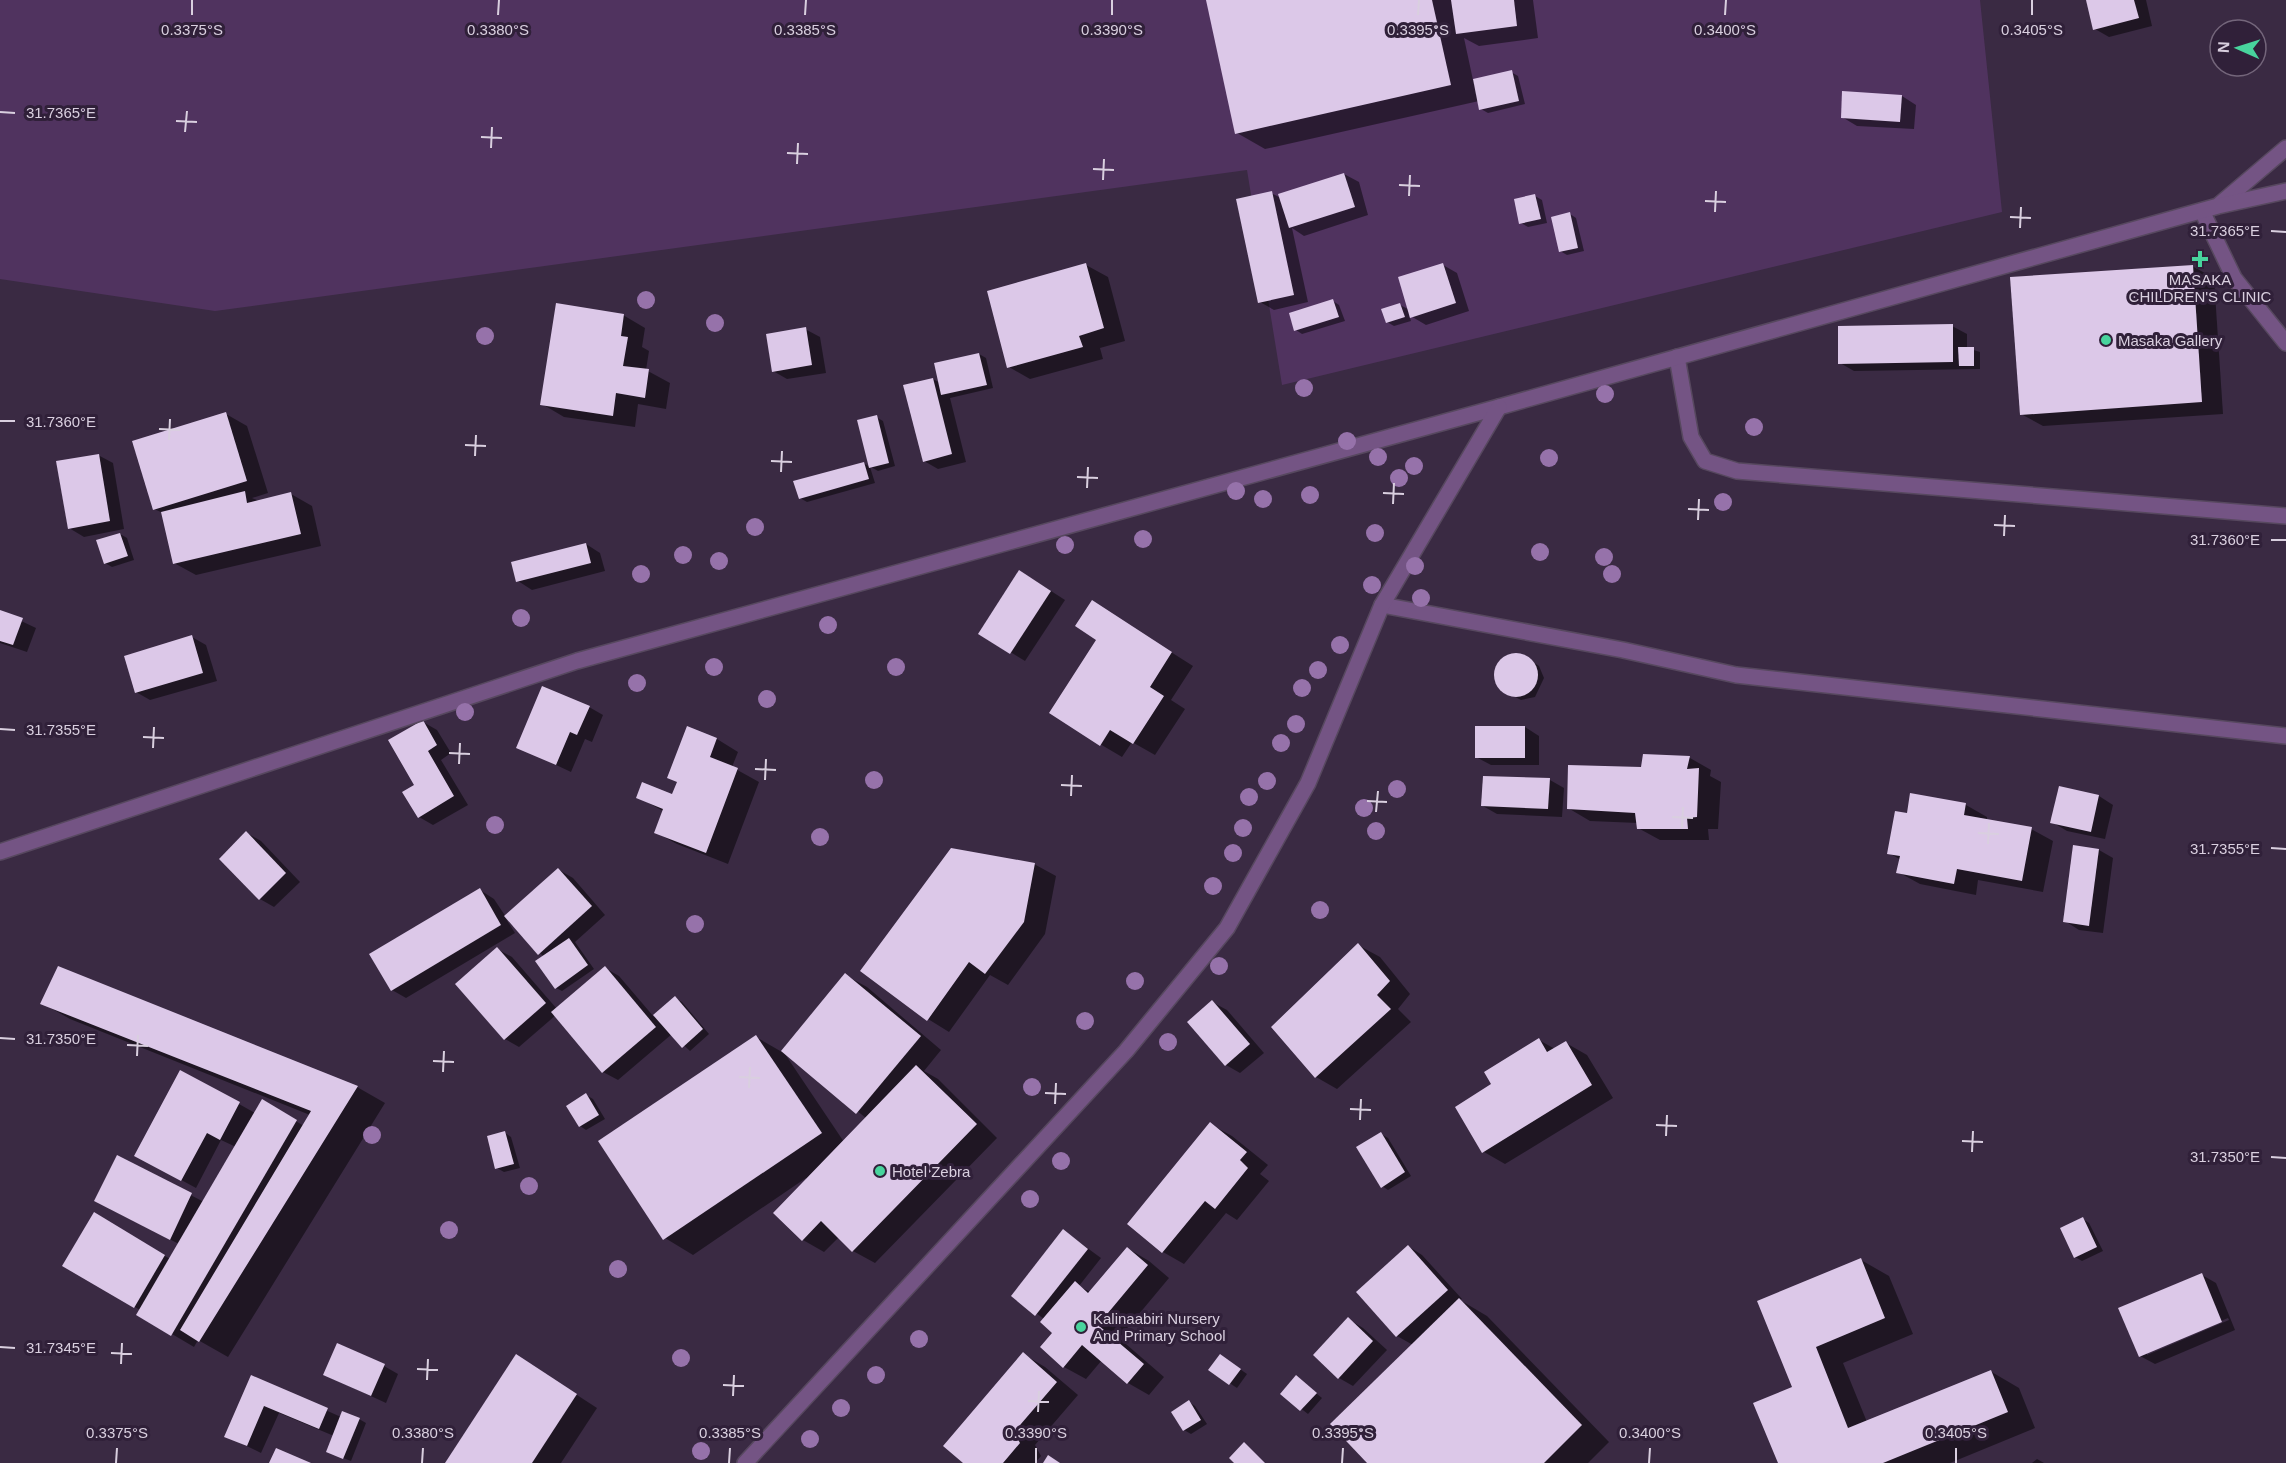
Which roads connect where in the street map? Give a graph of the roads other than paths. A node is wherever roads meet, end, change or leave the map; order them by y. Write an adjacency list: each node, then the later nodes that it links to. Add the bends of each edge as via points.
1 (2286, 148): 3 (street)
2 (2286, 191): 3 (street)
3 (2218, 206): 4 (street)
4 (2202, 211): 5 (street, via 2234,278); 6 (street)
5 (2286, 343)
6 (1677, 357): 7 (street); 8 (street, via 1691,437 1705,461 1737,471)
7 (1500, 407): 9 (street); 11 (street, via 577,661)
8 (2286, 516)
9 (1382, 605): 10 (street, via 1736,675); 12 (street, via 1308,783 1227,928 1126,1051)
10 (2286, 736)
11 (0, 852)
12 (745, 1463)

